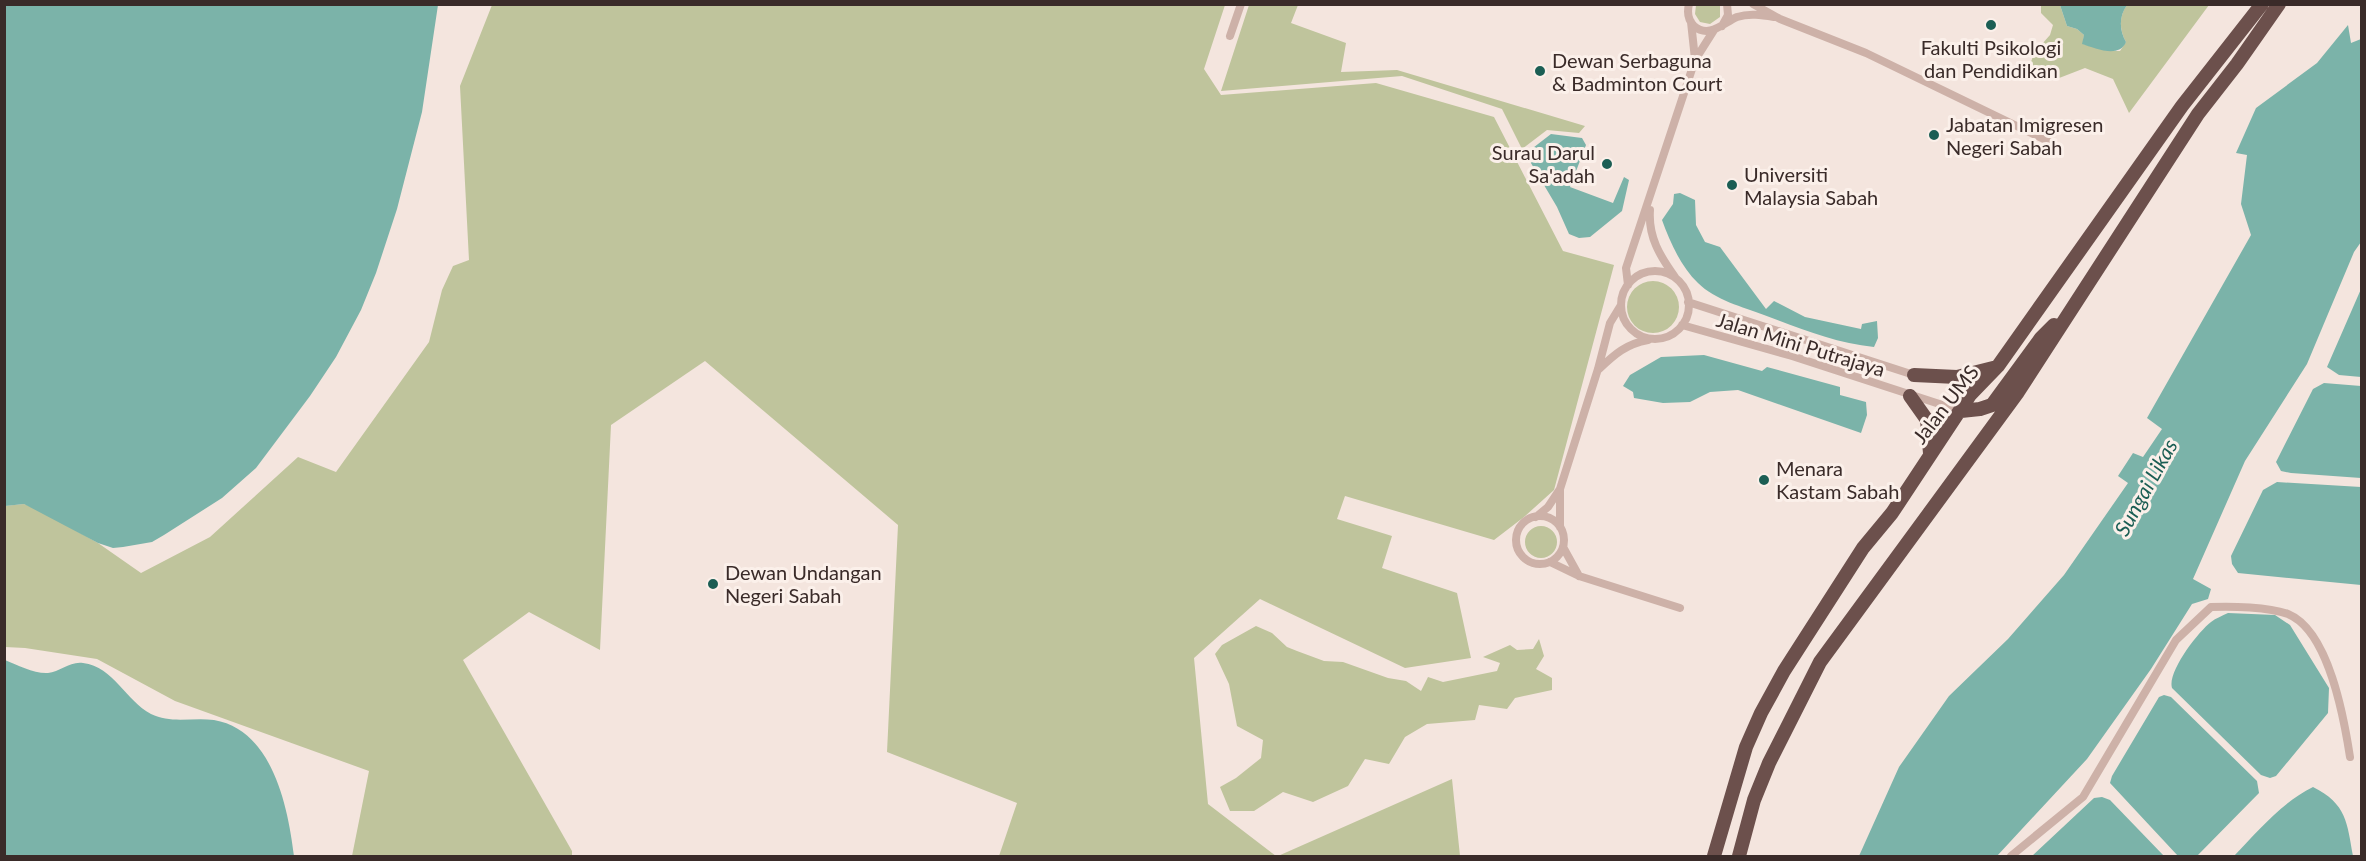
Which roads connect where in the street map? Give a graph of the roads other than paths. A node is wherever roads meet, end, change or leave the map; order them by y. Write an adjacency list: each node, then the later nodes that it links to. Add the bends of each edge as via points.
1 (1241, 4): 10 (street)
2 (1727, 4): 9 (street, via 1728,15)
3 (1753, 4): 7 (street)
4 (2262, 4): 21 (highway, Jalan UMS, via 2175,115)
5 (2279, 4): 18 (highway, via 2198,114)
6 (1688, 5): 8 (street)
7 (1780, 19): 9 (street, via 1756,14 1737,17); 12 (street, via 1866,53)
8 (1691, 22): 9 (street, via 1704,31); 11 (street)
9 (1718, 28): 11 (street)
10 (1230, 36)
11 (1695, 60): 13 (street)
12 (2054, 144)
13 (1652, 195): 14 (street, via 1650,231); 15 (street, via 1626,268)
14 (1678, 280): 15 (street, via 1652,272 1638,276); 16 (street)
15 (1628, 285): 17 (street)
16 (1688, 302): 19 (street); 23 (street, Jalan Mini Putrajaya)
17 (1621, 305): 20 (street, via 1632,330); 22 (street, via 1610,322)
18 (2070, 310): 25 (highway, via 2041,338 1992,405); 36 (highway, via 2018,392 1820,662 1769,763)
19 (1682, 325): 20 (street, via 1665,338); 24 (street, Jalan Mini Putrajaya)
20 (1651, 339): 22 (street, via 1621,348)
21 (1998, 366): 23 (highway, via 1957,377); 25 (highway, Jalan UMS, via 1970,395)
22 (1598, 369): 27 (street)
23 (1914, 375)
24 (1911, 396): 25 (street, Jalan Mini Putrajaya); 26 (highway, via 1927,420)
25 (1961, 411): 26 (highway, Jalan UMS)
26 (1930, 453): 35 (highway, Jalan UMS, via 1819,614 1761,713 1746,747)
27 (1560, 489): 28 (street); 29 (street)
28 (1536, 517): 29 (street, via 1549,518); 31 (street, via 1525,522 1518,532 1519,551 1532,563)
29 (1560, 527): 30 (street)
30 (1563, 547): 31 (street); 32 (street)
31 (1550, 562): 32 (street)
32 (1579, 576): 33 (street)
33 (1680, 608)
34 (2350, 757): 37 (street, via 2336,685 2306,628 2288,614 2237,606 2211,607 2176,640 2083,797)
35 (1714, 856)
36 (1739, 856)
37 (2011, 856)

